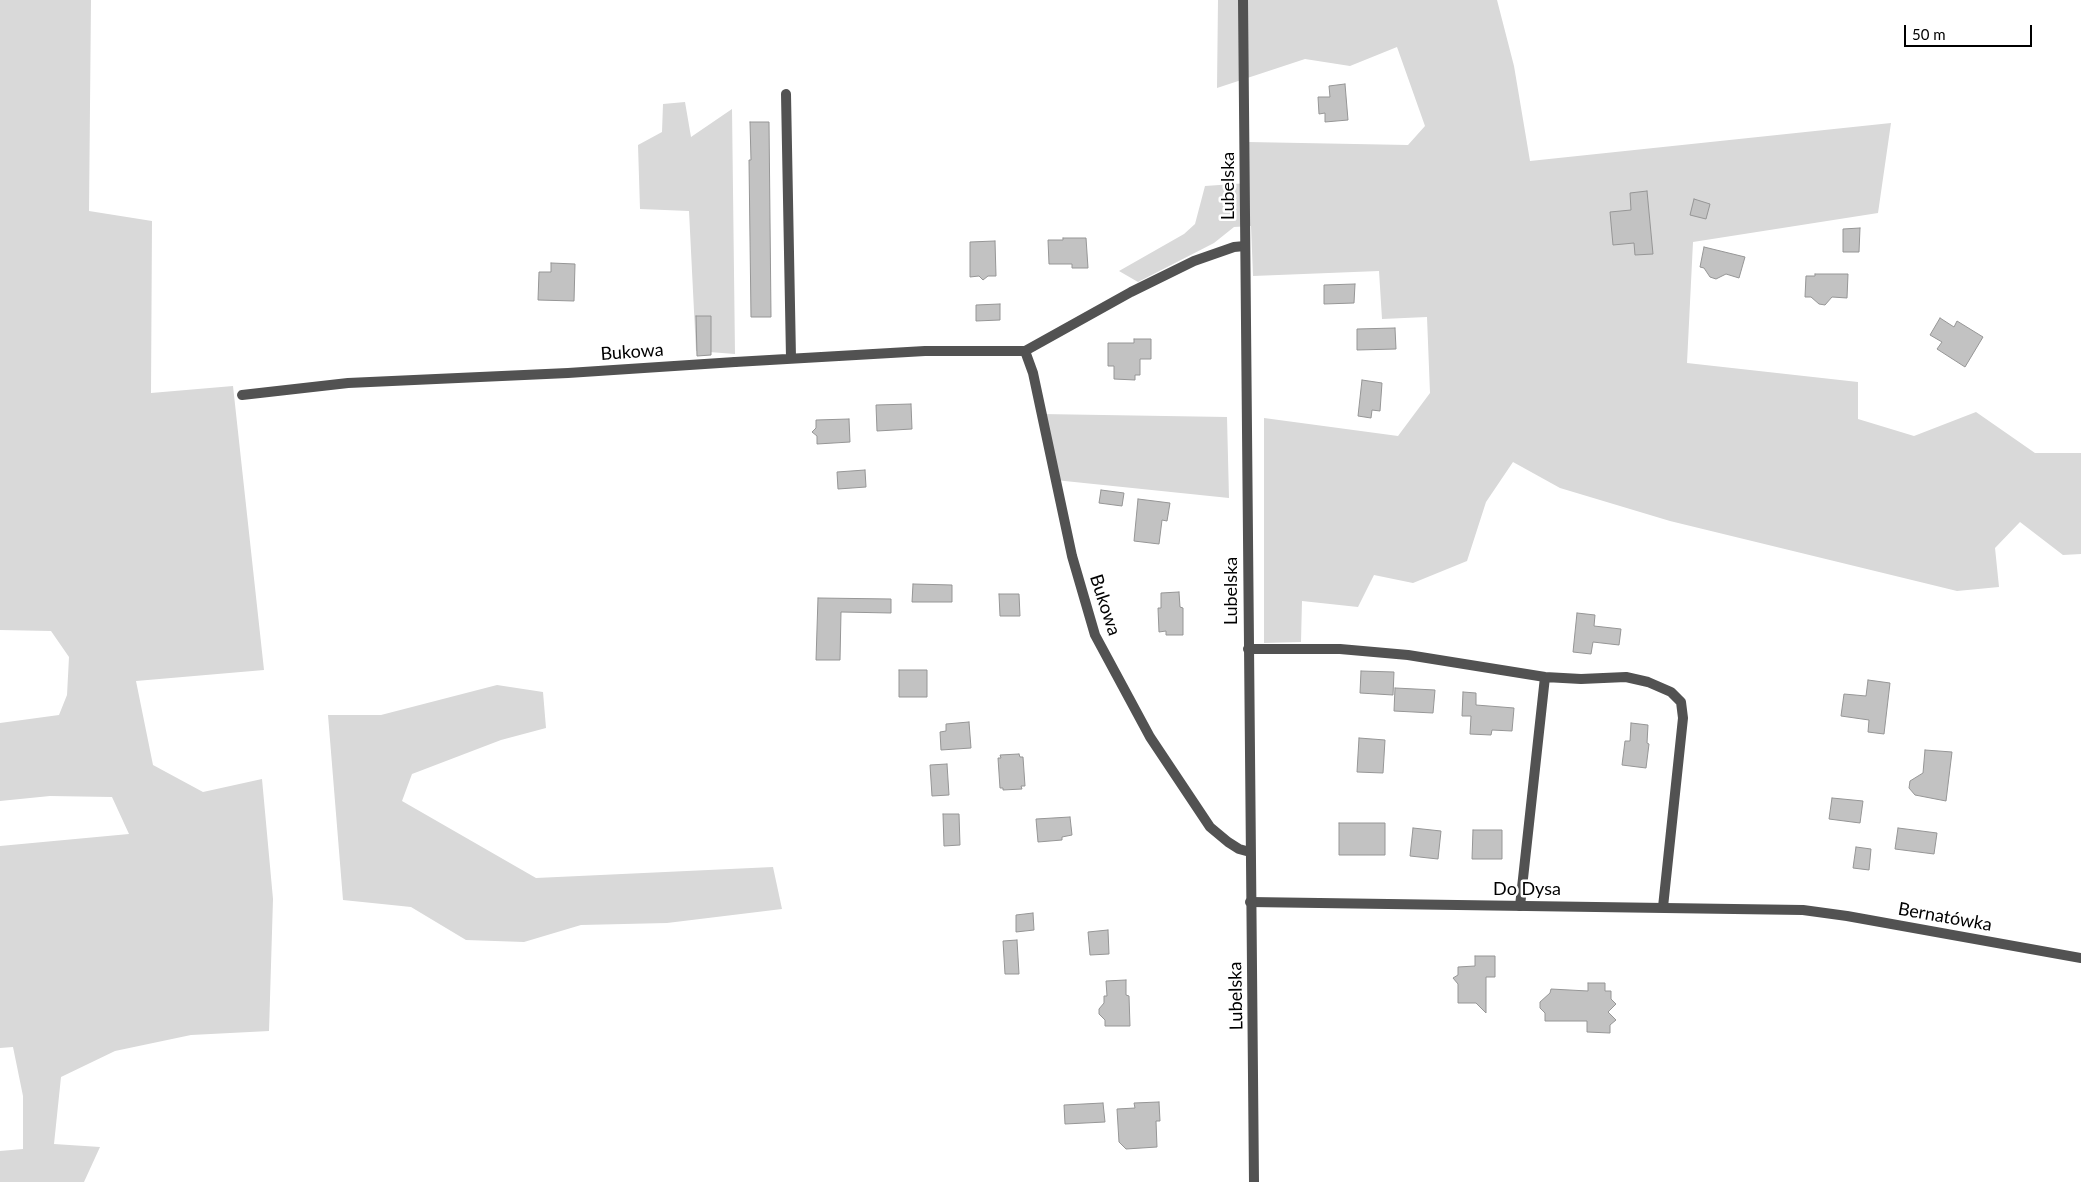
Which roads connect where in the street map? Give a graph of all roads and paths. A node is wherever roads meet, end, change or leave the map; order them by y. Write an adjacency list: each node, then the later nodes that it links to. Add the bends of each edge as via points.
1 (1243, 0): 3 (street, Lubelska)
2 (786, 94): 5 (street)
3 (1245, 246): 4 (street, Bukowa, via 1194,261); 7 (street, Lubelska)
4 (1025, 351): 5 (street, Bukowa, via 925,351); 9 (street, Bukowa, via 1033,373 1072,556 1095,635 1150,737 1210,827 1239,849)
5 (791, 358): 6 (street, Bukowa, via 348,383)
6 (242, 395)
7 (1248, 649): 8 (street, via 1340,649 1408,655); 9 (street, Lubelska)
8 (1545, 677): 11 (street); 12 (street, via 1626,677 1671,692 1681,702 1683,718)
9 (1250, 852): 10 (street, Lubelska)
10 (1250, 902): 11 (street, Do Dysa); 15 (street, Lubelska)
11 (1520, 906): 12 (street, Do Dysa)
12 (1663, 907): 13 (street, Do Dysa)
13 (1803, 910): 14 (street, Bernatówka)
14 (2081, 958)
15 (1254, 1182)

